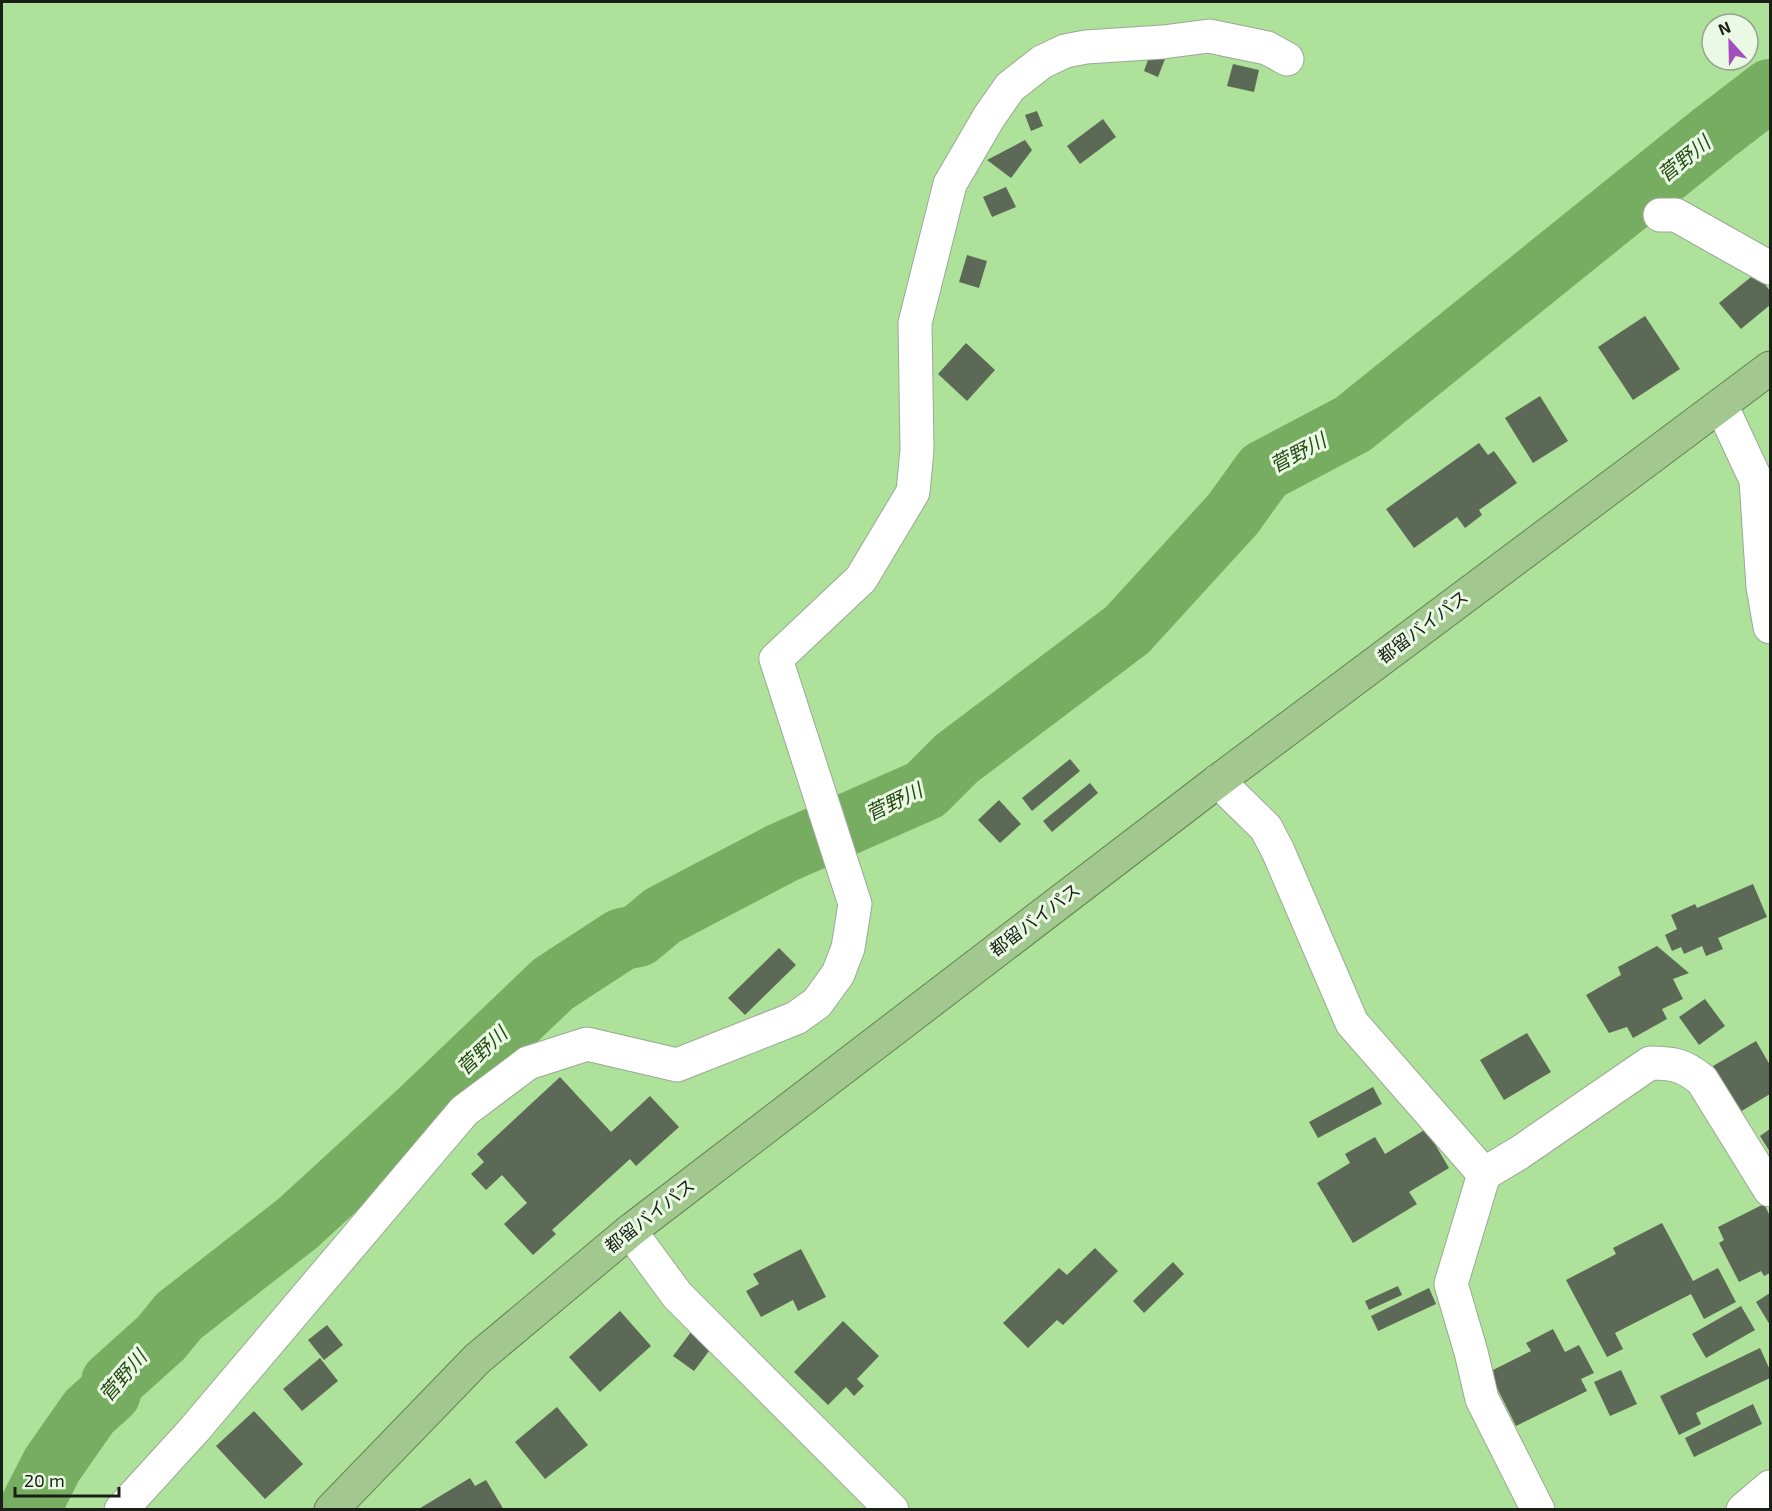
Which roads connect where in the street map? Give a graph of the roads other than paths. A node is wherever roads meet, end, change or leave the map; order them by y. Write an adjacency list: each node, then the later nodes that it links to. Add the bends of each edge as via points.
1 (1287, 59): 12 (street, via 1267,48 1209,36 1065,51 1042,62 1010,87 950,184 915,323 917,450 913,492 861,579 776,659 855,904 848,948 838,974 817,1003 796,1018 677,1065 586,1044 528,1063 464,1111 194,1430)
2 (1659, 215): 3 (street, via 1676,214)
3 (1770, 268)
4 (1770, 368): 5 (highway, 都留バイパス)
5 (1721, 405): 6 (street, via 1756,480 1763,587); 7 (highway, 都留バイパス)
6 (1770, 627)
7 (1218, 781): 8 (street, via 1266,828 1352,1023); 10 (highway, 都留バイパス)
8 (1484, 1174): 9 (street, via 1650,1062 1673,1063 1702,1080); 15 (street, via 1451,1284 1482,1399)
9 (1770, 1190)
10 (630, 1231): 13 (highway, 都留バイパス, via 477,1359); 14 (street, via 677,1295)
11 (1770, 1487): 16 (street)
12 (120, 1509)
13 (332, 1509)
14 (892, 1509)
15 (1538, 1509)
16 (1743, 1509)

